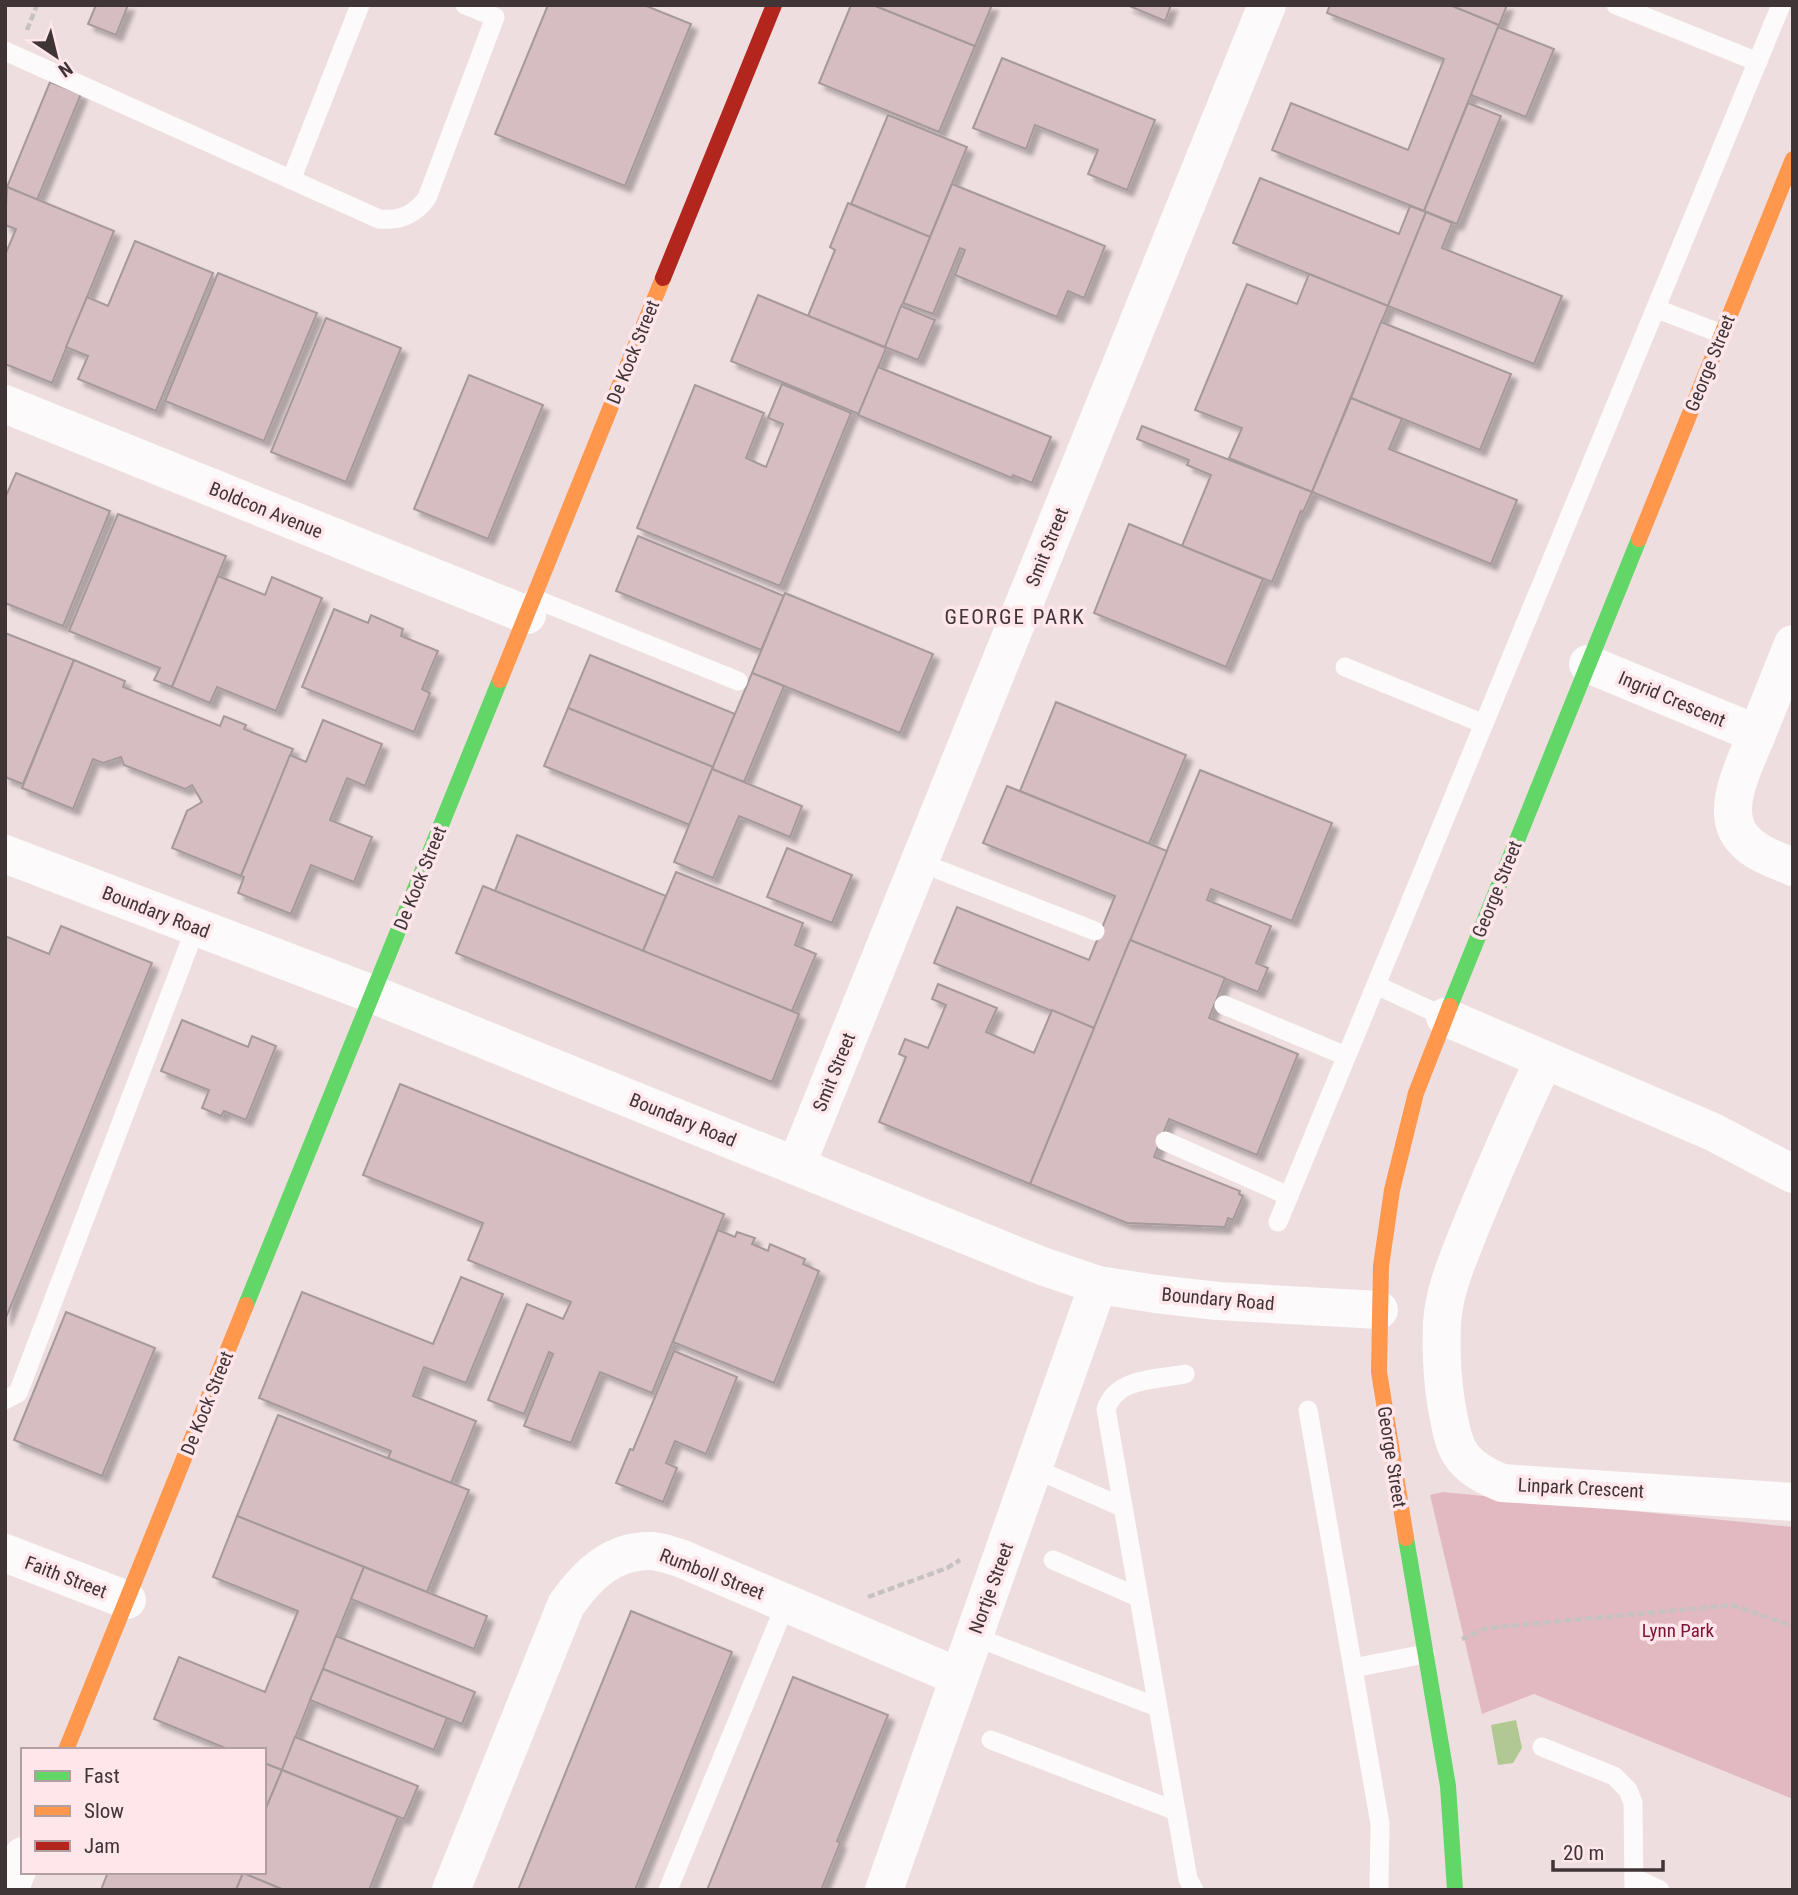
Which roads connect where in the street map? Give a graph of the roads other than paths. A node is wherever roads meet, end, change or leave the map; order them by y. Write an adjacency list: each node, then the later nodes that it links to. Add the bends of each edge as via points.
1 (360, 5): 10 (lane)
2 (465, 5): 10 (lane, via 495,17 428,198 419,209 407,217 379,219)
3 (774, 5): 14 (street, De Kock Street)
4 (1267, 5): 22 (street, Smit Street)
5 (1616, 5): 8 (lane)
6 (1781, 5): 8 (lane)
7 (5, 51): 10 (lane)
8 (1758, 61): 11 (lane)
9 (1793, 159): 12 (street, George Street)
10 (291, 180)
11 (1657, 309): 12 (lane); 19 (lane)
12 (1722, 334): 16 (street, George Street)
13 (5, 404): 14 (street, Boldcon Avenue)
14 (530, 607): 18 (lane); 27 (street, De Kock Street)
15 (1793, 644): 20 (street)
16 (1588, 664): 20 (street, Ingrid Crescent); 29 (street, George Street)
17 (1345, 667): 19 (lane)
18 (738, 681)
19 (1484, 724): 26 (lane)
20 (1757, 734): 23 (street, via 1737,786 1734,826 1758,851)
21 (5, 854): 24 (street, Boundary Road)
22 (919, 862): 25 (lane); 33 (street, Smit Street)
23 (1793, 867)
24 (195, 927): 27 (street, Boundary Road); 40 (lane, via 18,1393)
25 (1094, 931)
26 (1377, 985): 29 (lane); 30 (lane)
27 (372, 994): 33 (street, Boundary Road); 48 (street, De Kock Street)
28 (1224, 1005): 30 (lane)
29 (1445, 1017): 31 (street); 38 (street, George Street, via 1416,1093 1392,1190)
30 (1346, 1056): 35 (lane)
31 (1544, 1060): 34 (street, via 1713,1132); 43 (street, Linpark Crescent, via 1501,1150 1449,1282 1442,1321 1443,1383 1453,1442 1481,1475 1502,1483)
32 (1165, 1141): 35 (lane)
33 (796, 1166): 37 (street, Boundary Road)
34 (1793, 1174)
35 (1289, 1196): 36 (lane)
36 (1278, 1222)
37 (1098, 1286): 38 (street, Boundary Road, via 1217,1301); 42 (street, Nortje Street)
38 (1379, 1310): 51 (street, George Street, via 1379,1372)
39 (1185, 1374): 44 (lane, via 1126,1385 1109,1399 1106,1419)
40 (5, 1400)
41 (1308, 1410): 52 (lane)
42 (1033, 1468): 44 (lane); 50 (street, Nortje Street)
43 (1793, 1502)
44 (1122, 1507): 47 (lane)
45 (5, 1553): 48 (street, Faith Street)
46 (1053, 1560): 47 (lane)
47 (1138, 1597): 54 (lane)
48 (127, 1601): 57 (street, De Kock Street)
49 (786, 1603): 53 (street, Rumboll Street); 62 (street, Rumboll Street, via 653,1551 601,1565 583,1580 566,1605); 63 (lane)
50 (973, 1636): 53 (street, Nortje Street); 54 (lane)
51 (1425, 1654): 52 (lane); 67 (street, George Street, via 1448,1786)
52 (1353, 1668): 66 (lane, via 1380,1824)
53 (959, 1677): 64 (street, Nortje Street)
54 (1157, 1707): 58 (lane)
55 (991, 1740): 58 (lane)
56 (1542, 1747): 60 (lane, via 1614,1776 1628,1790 1633,1802)
57 (67, 1748)
58 (1176, 1811): 65 (lane)
59 (21, 1861): 61 (street)
60 (1634, 1884): 68 (lane)
61 (9, 1890)
62 (451, 1890)
63 (668, 1890)
64 (884, 1890)
65 (1194, 1890)
66 (1379, 1890)
67 (1455, 1890)
68 (1660, 1890)

